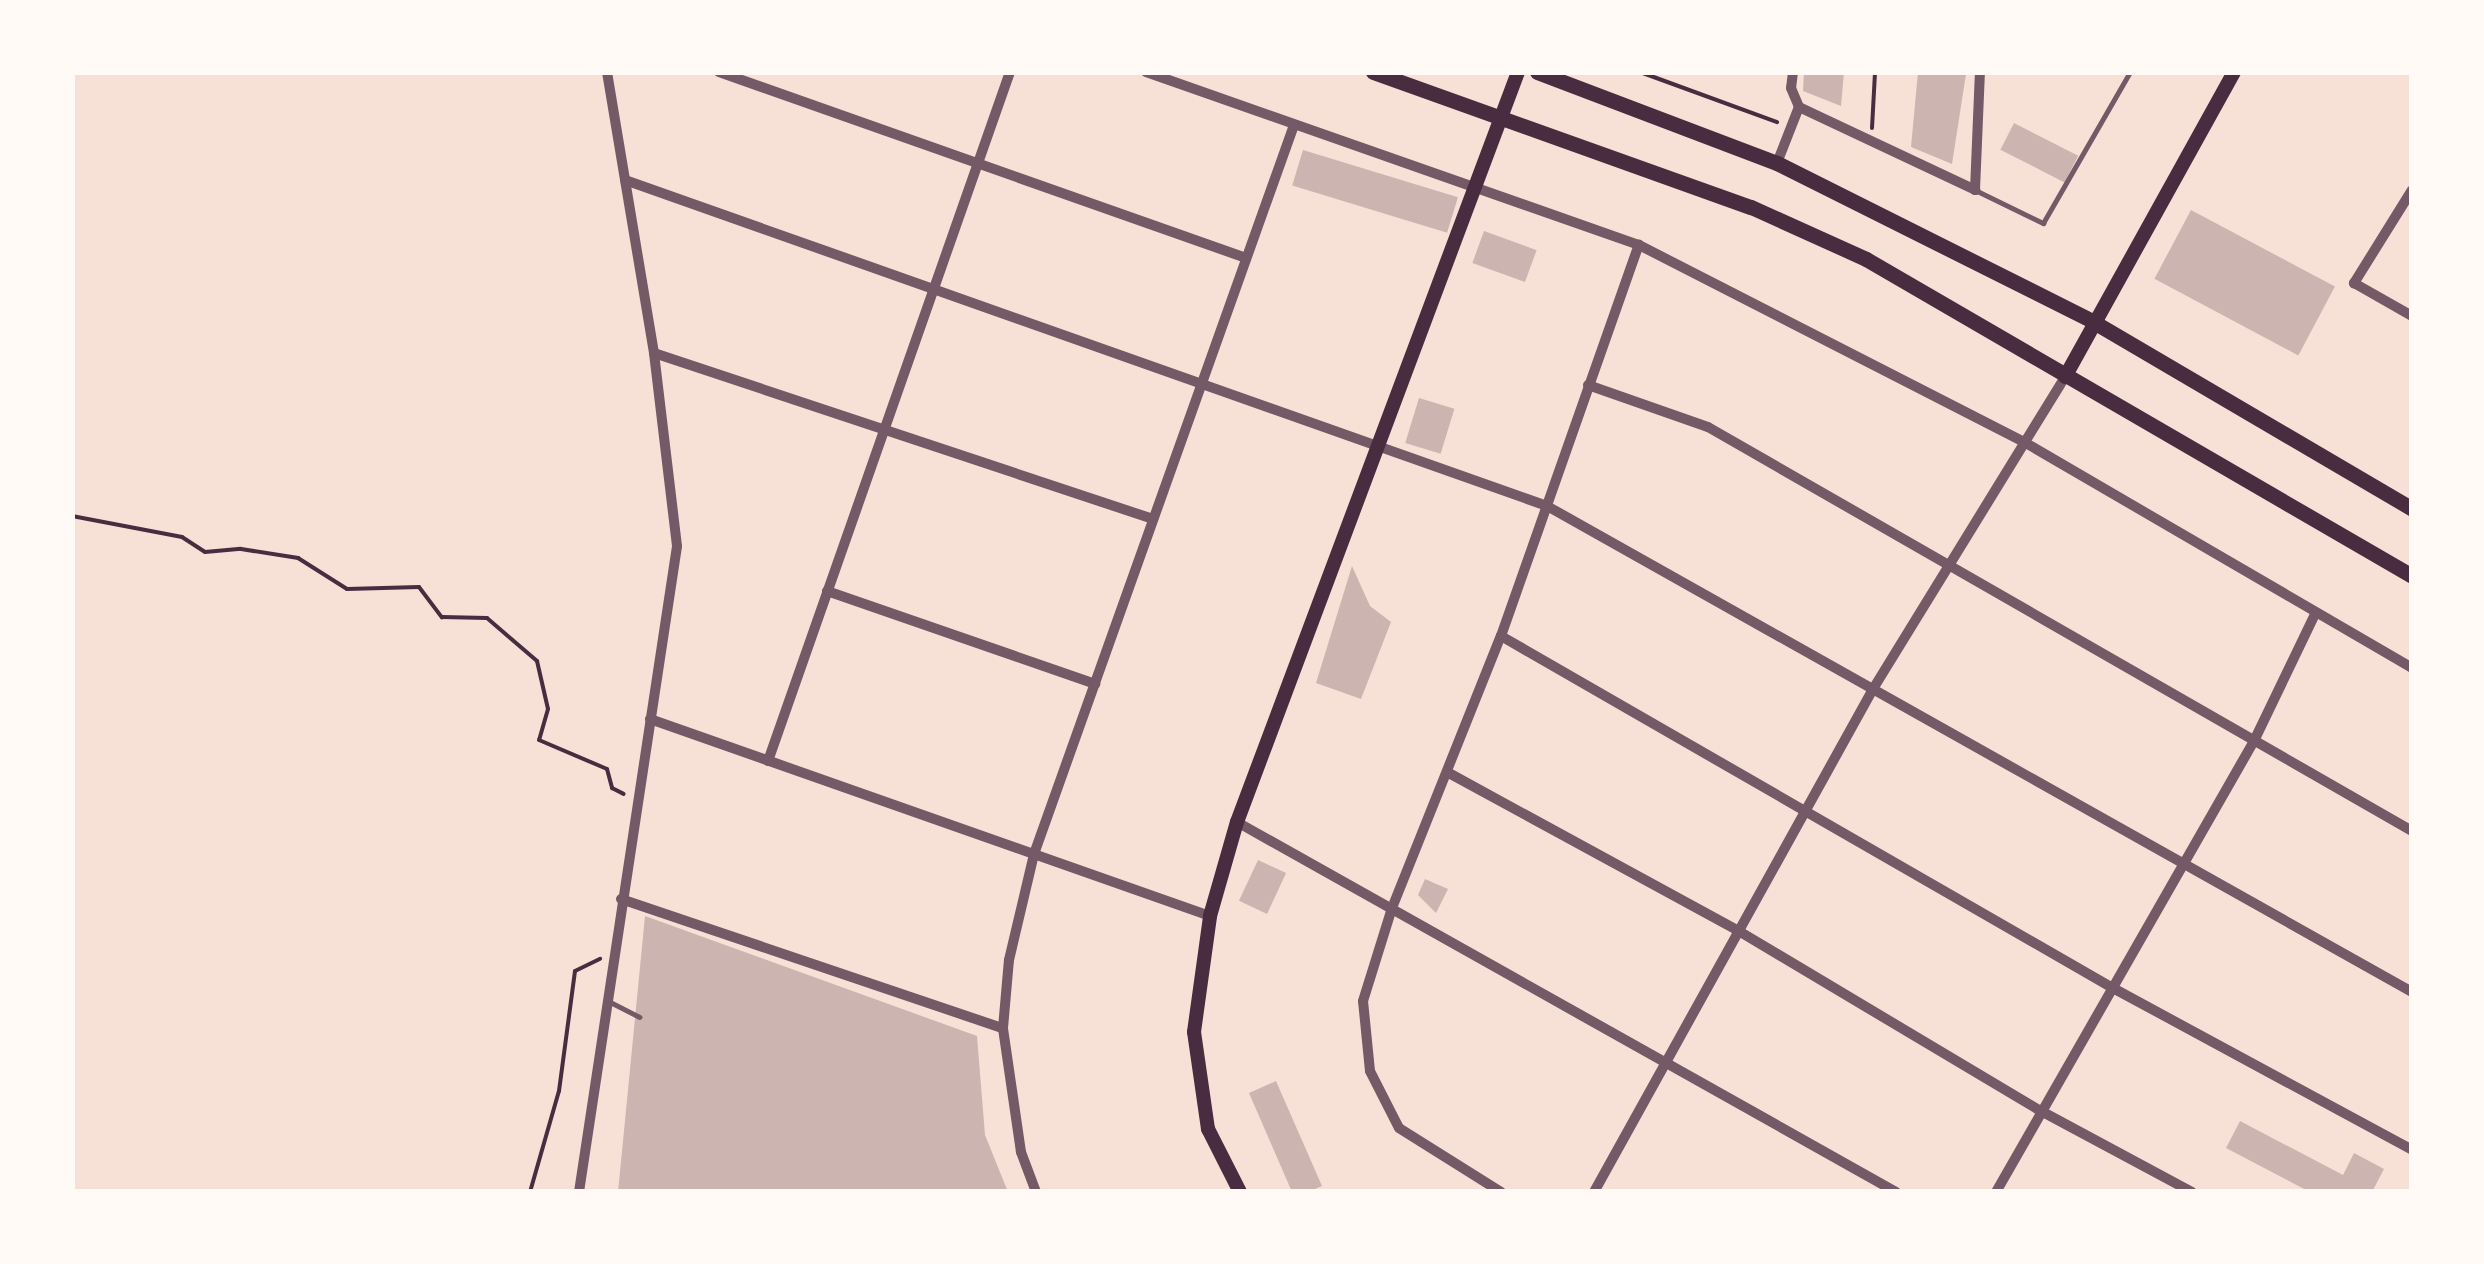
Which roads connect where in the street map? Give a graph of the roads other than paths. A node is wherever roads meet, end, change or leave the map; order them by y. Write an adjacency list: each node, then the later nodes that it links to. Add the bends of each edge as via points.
1 (607, 72): 17 (street)
2 (719, 72): 15 (street)
3 (1010, 72): 15 (street)
4 (1146, 72): 14 (street)
5 (1374, 72): 13 (main road)
6 (1518, 72): 13 (main road)
7 (1538, 72): 16 (main road)
8 (1793, 72): 12 (street)
9 (1980, 72): 19 (street)
10 (2130, 72): 19 (lane, via 2043,223)
11 (2234, 72): 25 (main road)
12 (1799, 108): 16 (street); 19 (street)
13 (1501, 118): 18 (main road); 27 (main road, via 1751,207 1866,259)
14 (1294, 125): 18 (street); 22 (street)
15 (978, 164): 22 (street); 23 (street)
16 (1777, 164): 25 (main road)
17 (625, 180): 23 (street); 26 (street)
18 (1476, 188): 21 (street); 32 (main road)
19 (1975, 190)
20 (2412, 190): 24 (street, via 2354,283)
21 (1639, 244): 29 (street); 31 (street)
22 (1246, 258): 28 (street)
23 (934, 290): 28 (street); 30 (street)
24 (2412, 316)
25 (2092, 321): 27 (main road); 34 (main road)
26 (654, 353): 30 (street); 44 (street, via 677,546)
27 (2064, 377): 31 (street); 37 (main road)
28 (1203, 380): 32 (street); 35 (street)
29 (1588, 386): 33 (street); 36 (street, via 1708,427)
30 (886, 426): 35 (street); 38 (street)
31 (2024, 442): 36 (street); 39 (street)
32 (1381, 448): 33 (street); 49 (main road)
33 (1547, 506): 40 (street); 43 (street)
34 (2412, 509)
35 (1154, 519): 42 (street)
36 (1948, 564): 43 (street); 45 (street)
37 (2412, 576)
38 (828, 591): 42 (street); 46 (street)
39 (2316, 614): 41 (street); 45 (street)
40 (1502, 636): 47 (street); 48 (street)
41 (2412, 668)
42 (1094, 684): 51 (street)
43 (1873, 689): 48 (street); 52 (street)
44 (650, 718): 46 (street); 53 (street)
45 (2254, 741): 50 (street); 52 (street)
46 (768, 761): 51 (street)
47 (1447, 772): 54 (street); 56 (street)
48 (1804, 809): 56 (street); 57 (street)
49 (1237, 822): 54 (street); 55 (main road)
50 (2412, 831)
51 (1034, 854): 55 (street); 61 (street, via 1009,960)
52 (2178, 865): 57 (street); 58 (street)
53 (621, 899): 59 (street); 61 (street)
54 (1392, 908): 62 (street); 68 (street, via 1363,1001 1370,1071 1398,1128)
55 (1210, 916): 67 (main road, via 1194,1032 1208,1129)
56 (1737, 930): 62 (street); 63 (street)
57 (2111, 987): 63 (street); 64 (street)
58 (2412, 992)
59 (607, 1000): 60 (lane); 65 (street)
60 (639, 1017)
61 (1003, 1028): 66 (street, via 1021,1152)
62 (1663, 1062): 69 (street); 70 (street)
63 (2041, 1111): 71 (street); 72 (street)
64 (2412, 1150)
65 (579, 1192)
66 (1036, 1192)
67 (1240, 1192)
68 (1501, 1192)
69 (1594, 1192)
70 (1896, 1192)
71 (1996, 1192)
72 (2192, 1192)

